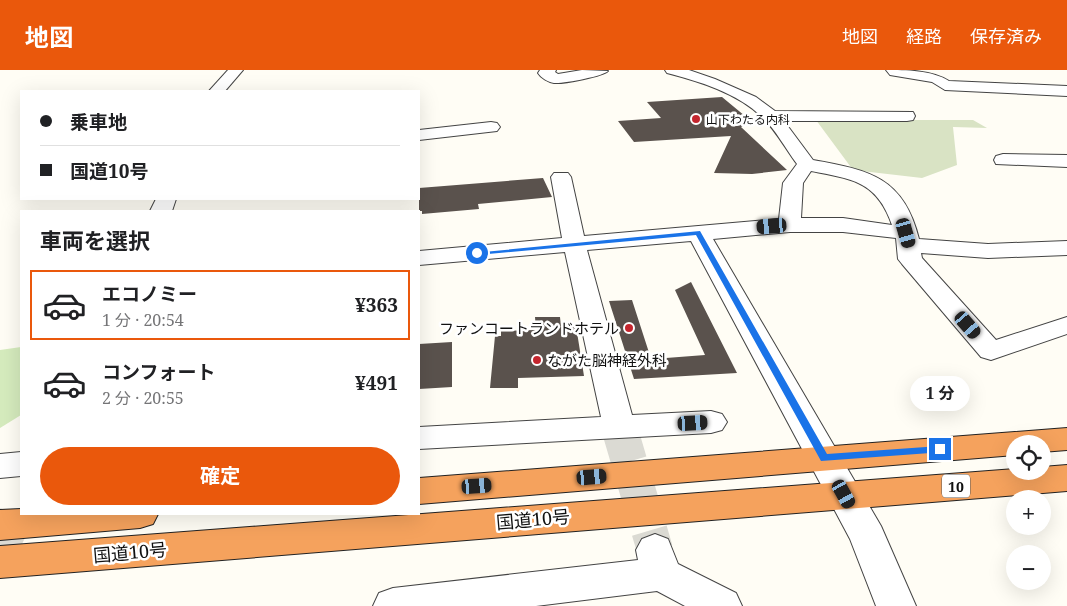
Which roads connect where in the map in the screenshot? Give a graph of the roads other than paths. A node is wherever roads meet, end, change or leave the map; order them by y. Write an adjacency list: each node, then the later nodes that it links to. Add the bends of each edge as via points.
1 (236, 70): 7 (street)
2 (599, 70): 5 (street, via 556,79)
3 (672, 70): 9 (street, via 716,84)
4 (893, 70): 8 (street, via 936,78 945,85)
5 (547, 71): 6 (street, via 534,82)
6 (538, 87)
7 (217, 90)
8 (1067, 91)
9 (770, 116): 10 (street); 15 (street)
10 (907, 116)
11 (491, 127): 12 (street)
12 (420, 135)
13 (1003, 160): 14 (street)
14 (1067, 161)
15 (807, 165): 17 (street, via 793,180); 19 (street, via 869,180 898,208)
16 (561, 176): 20 (street)
17 (790, 225): 18 (street); 19 (street, via 843,225)
18 (698, 233): 20 (street); 28 (street)
19 (907, 239): 21 (street, via 951,251 1022,253); 23 (street, via 910,259 991,351)
20 (574, 243): 22 (street); 25 (street)
21 (1067, 248)
22 (420, 258)
23 (1067, 325)
24 (711, 422): 25 (street)
25 (619, 427): 26 (street)
26 (420, 438)
27 (1067, 439): 28 (highway)
28 (824, 458): 32 (highway); 33 (street)
29 (20, 464): 30 (street)
30 (0, 466)
31 (1067, 478): 33 (highway, 国道10号 / 10)
32 (420, 491)
33 (844, 494): 36 (highway, 国道10号 / 10); 40 (street, via 868,538)
34 (127, 515): 35 (highway)
35 (0, 525)
36 (0, 562)
37 (469, 602): 38 (street); 39 (street, via 658,562)
38 (393, 606)
39 (722, 606)
40 (896, 606)

